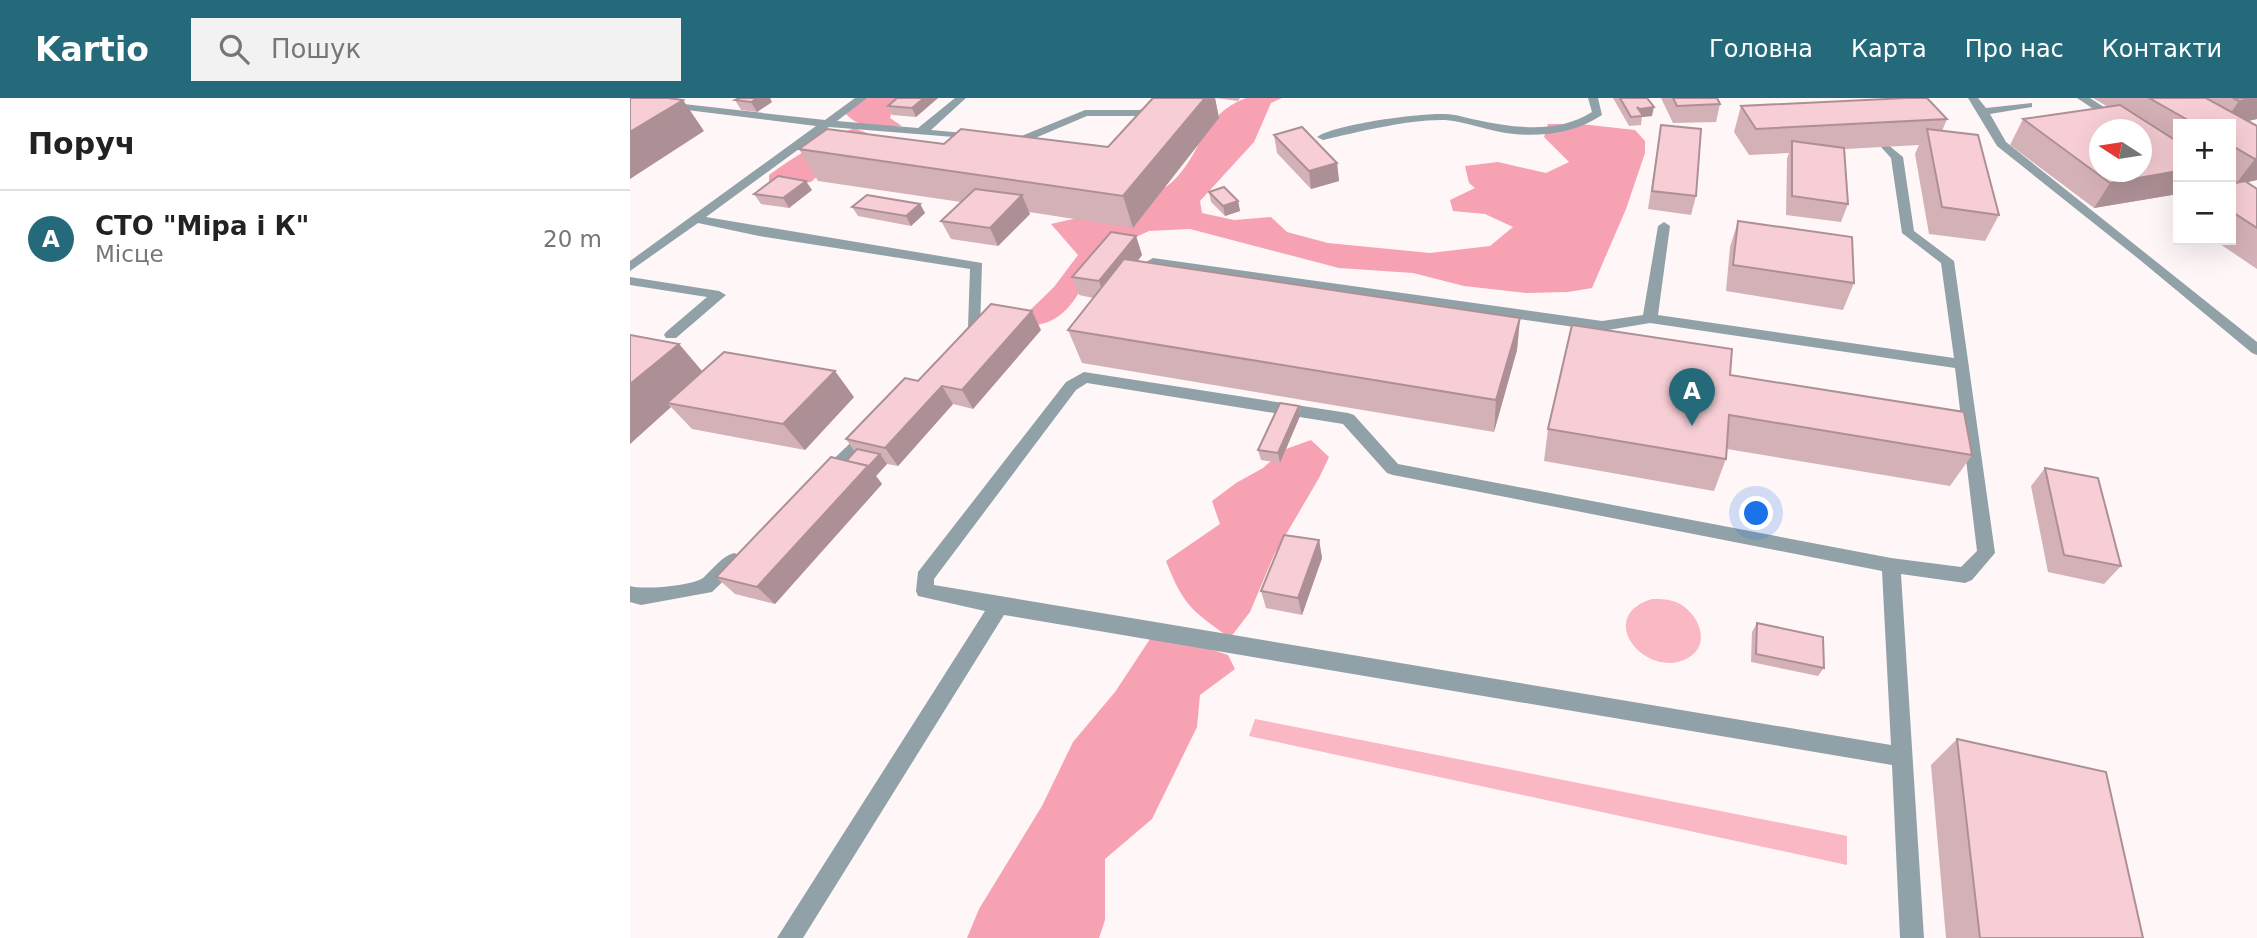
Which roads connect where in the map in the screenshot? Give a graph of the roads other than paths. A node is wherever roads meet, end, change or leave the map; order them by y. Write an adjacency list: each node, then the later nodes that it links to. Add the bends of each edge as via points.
1 (862, 98): 11 (street)
2 (961, 98): 12 (street)
3 (1190, 98): 14 (street, via 1140,113 1085,113)
4 (1593, 98): 13 (street, via 1598,113 1581,124 1550,130 1514,131 1445,117 1365,126)
5 (1973, 98): 9 (street)
6 (2082, 98): 10 (street)
7 (630, 100): 11 (street)
8 (2028, 105): 9 (street)
9 (1983, 112): 24 (street, via 2001,144)
10 (2116, 119)
11 (826, 124): 12 (street); 17 (street)
12 (920, 132): 14 (street)
13 (1322, 137)
14 (1021, 141): 15 (street)
15 (1046, 145)
16 (1892, 152): 26 (street, via 1908,233 1947,261)
17 (696, 219): 20 (street); 25 (street, via 977,266 975,328)
18 (1664, 226): 22 (street)
19 (1153, 262): 22 (street, via 1602,326)
20 (630, 267)
21 (630, 281): 23 (street, via 719,295)
22 (1650, 318): 26 (street)
23 (671, 335)
24 (2257, 350)
25 (948, 356)
26 (1962, 364): 30 (street, via 1986,553 1965,575)
27 (885, 420): 28 (street)
28 (816, 485)
29 (745, 550): 31 (street, via 705,587 641,597)
30 (1891, 565): 32 (street, via 1393,469 1349,419 1084,377 1063,397 925,577 925,591); 33 (street)
31 (630, 594)
32 (999, 606): 33 (street); 34 (street)
33 (1902, 757): 35 (street)
34 (789, 938)
35 (1912, 938)

